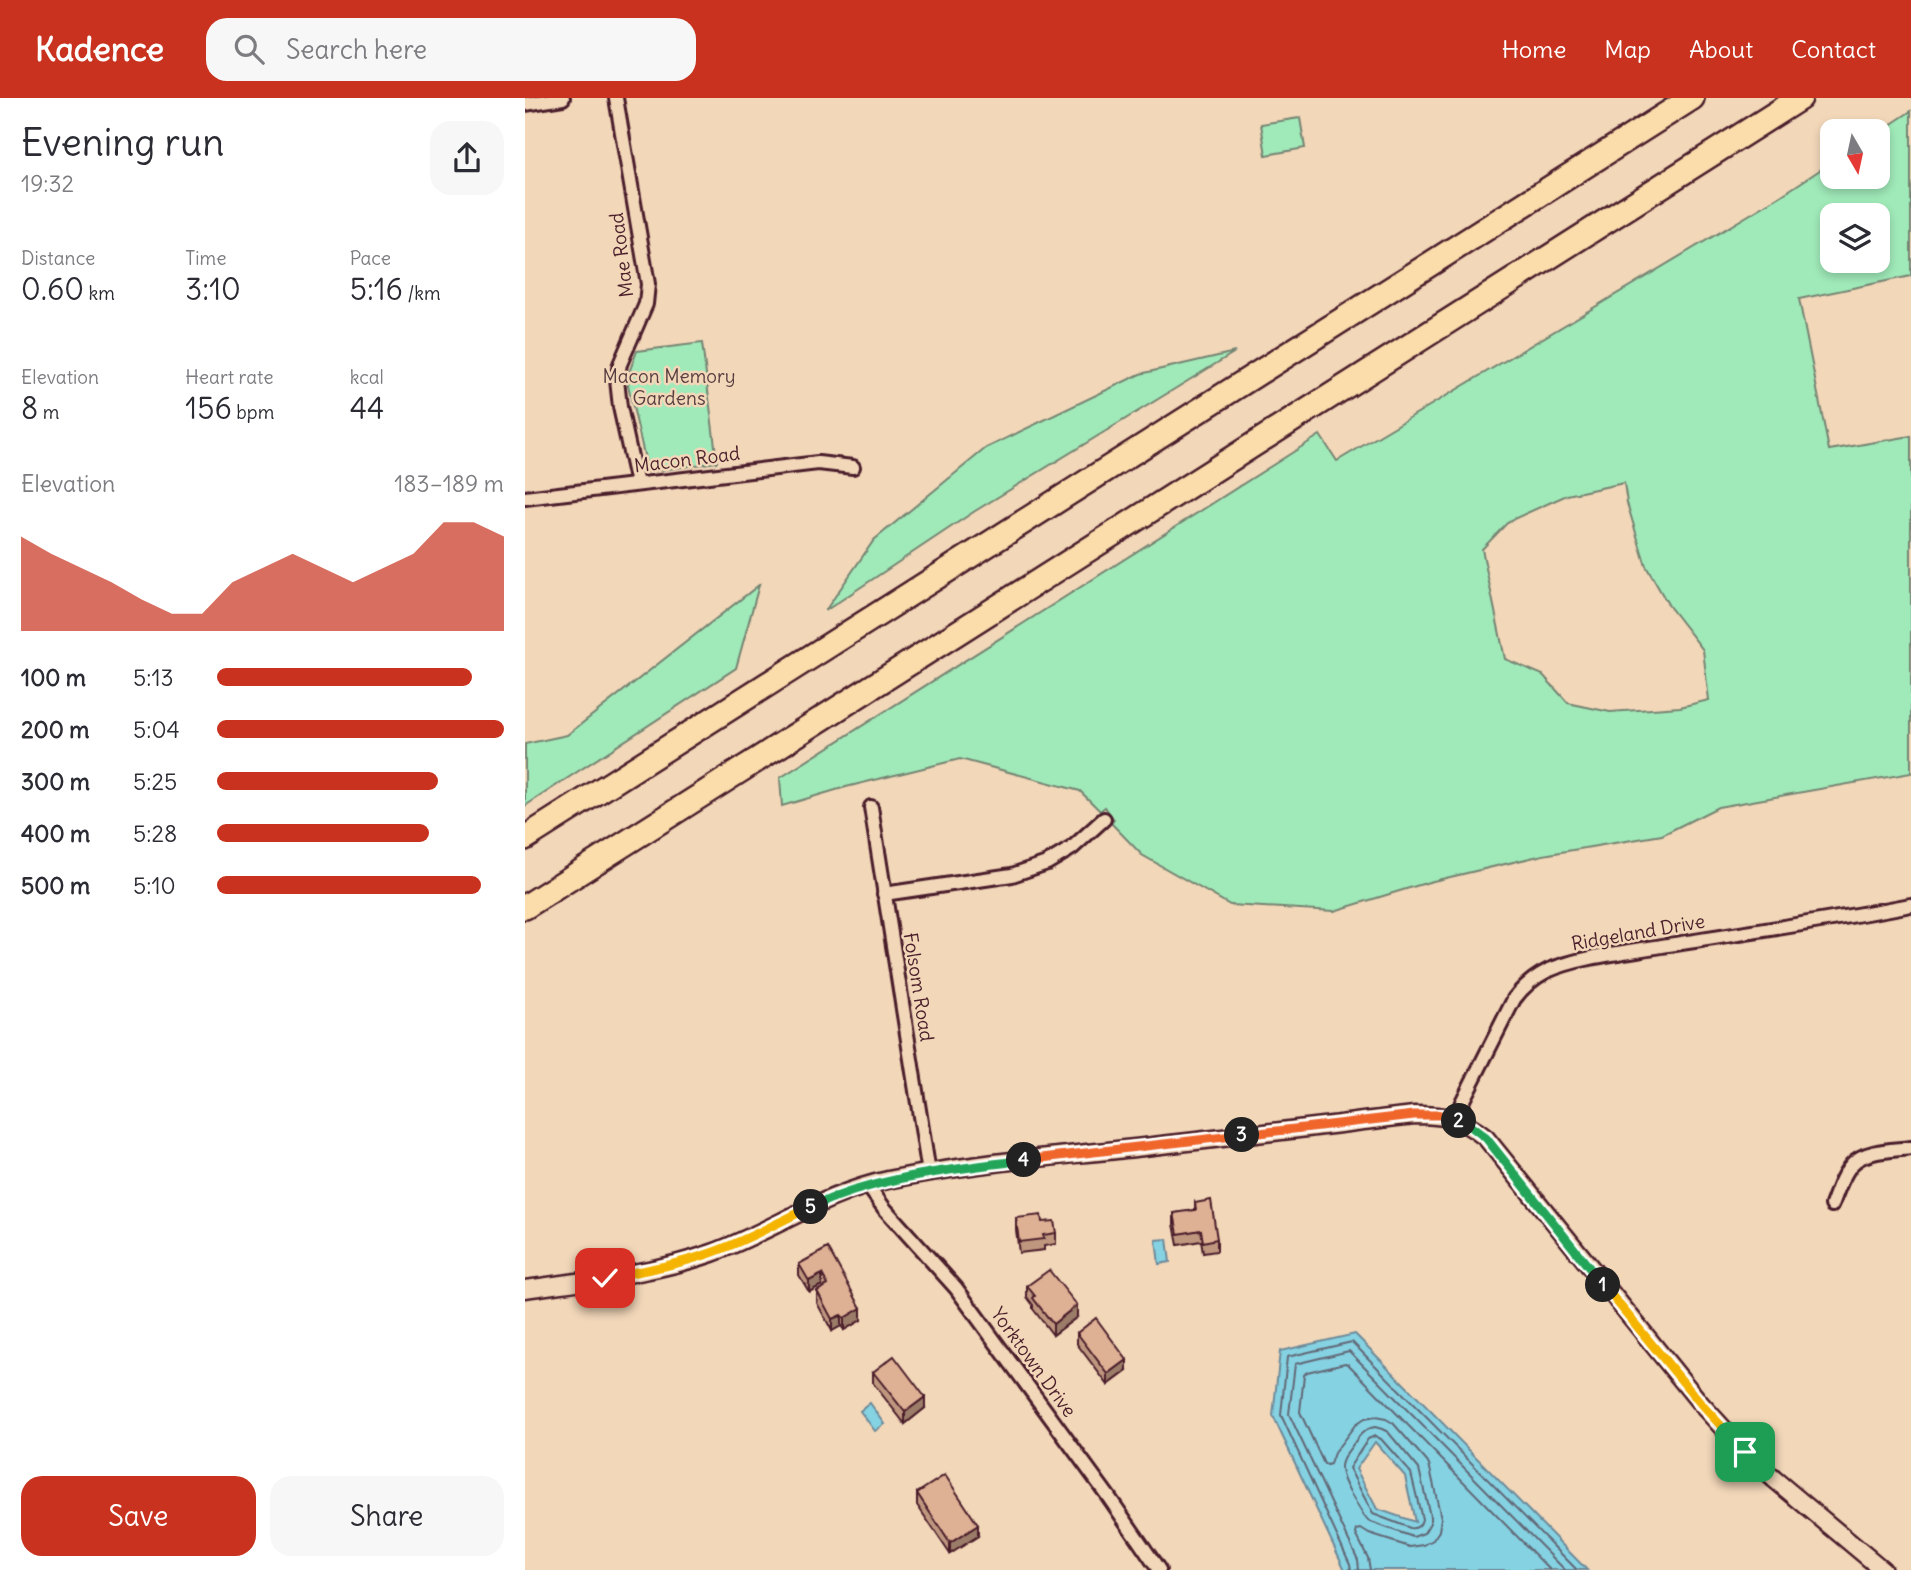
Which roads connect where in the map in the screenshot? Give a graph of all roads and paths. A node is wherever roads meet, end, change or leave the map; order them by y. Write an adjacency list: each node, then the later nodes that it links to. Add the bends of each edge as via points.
1 (563, 98): 5 (street)
2 (616, 98): 7 (street, Mae Road, via 648,284 646,304 617,380)
3 (1692, 98): 11 (highway)
4 (1800, 98): 14 (highway)
5 (525, 104)
6 (853, 467): 7 (street, Macon Road, via 818,463)
7 (637, 484): 8 (street, Macon Road)
8 (525, 498)
9 (871, 807): 12 (street, Folsom Road)
10 (1104, 819): 12 (street, via 1072,848 1012,875)
11 (525, 838)
12 (884, 894): 17 (street, Folsom Road)
13 (1911, 905): 15 (street, Ridgeland Drive, via 1628,952 1548,971 1514,999)
14 (525, 907)
15 (1456, 1119): 17 (street, via 1414,1115); 22 (street, via 1486,1138 1745,1452)
16 (1911, 1147): 19 (street, via 1859,1158 1851,1164)
17 (929, 1173): 18 (street)
18 (868, 1185): 20 (street, via 714,1252 637,1272); 21 (street, Yorktown Drive, via 956,1287)
19 (1832, 1205)
20 (525, 1289)
21 (1159, 1570)
22 (1883, 1570)

